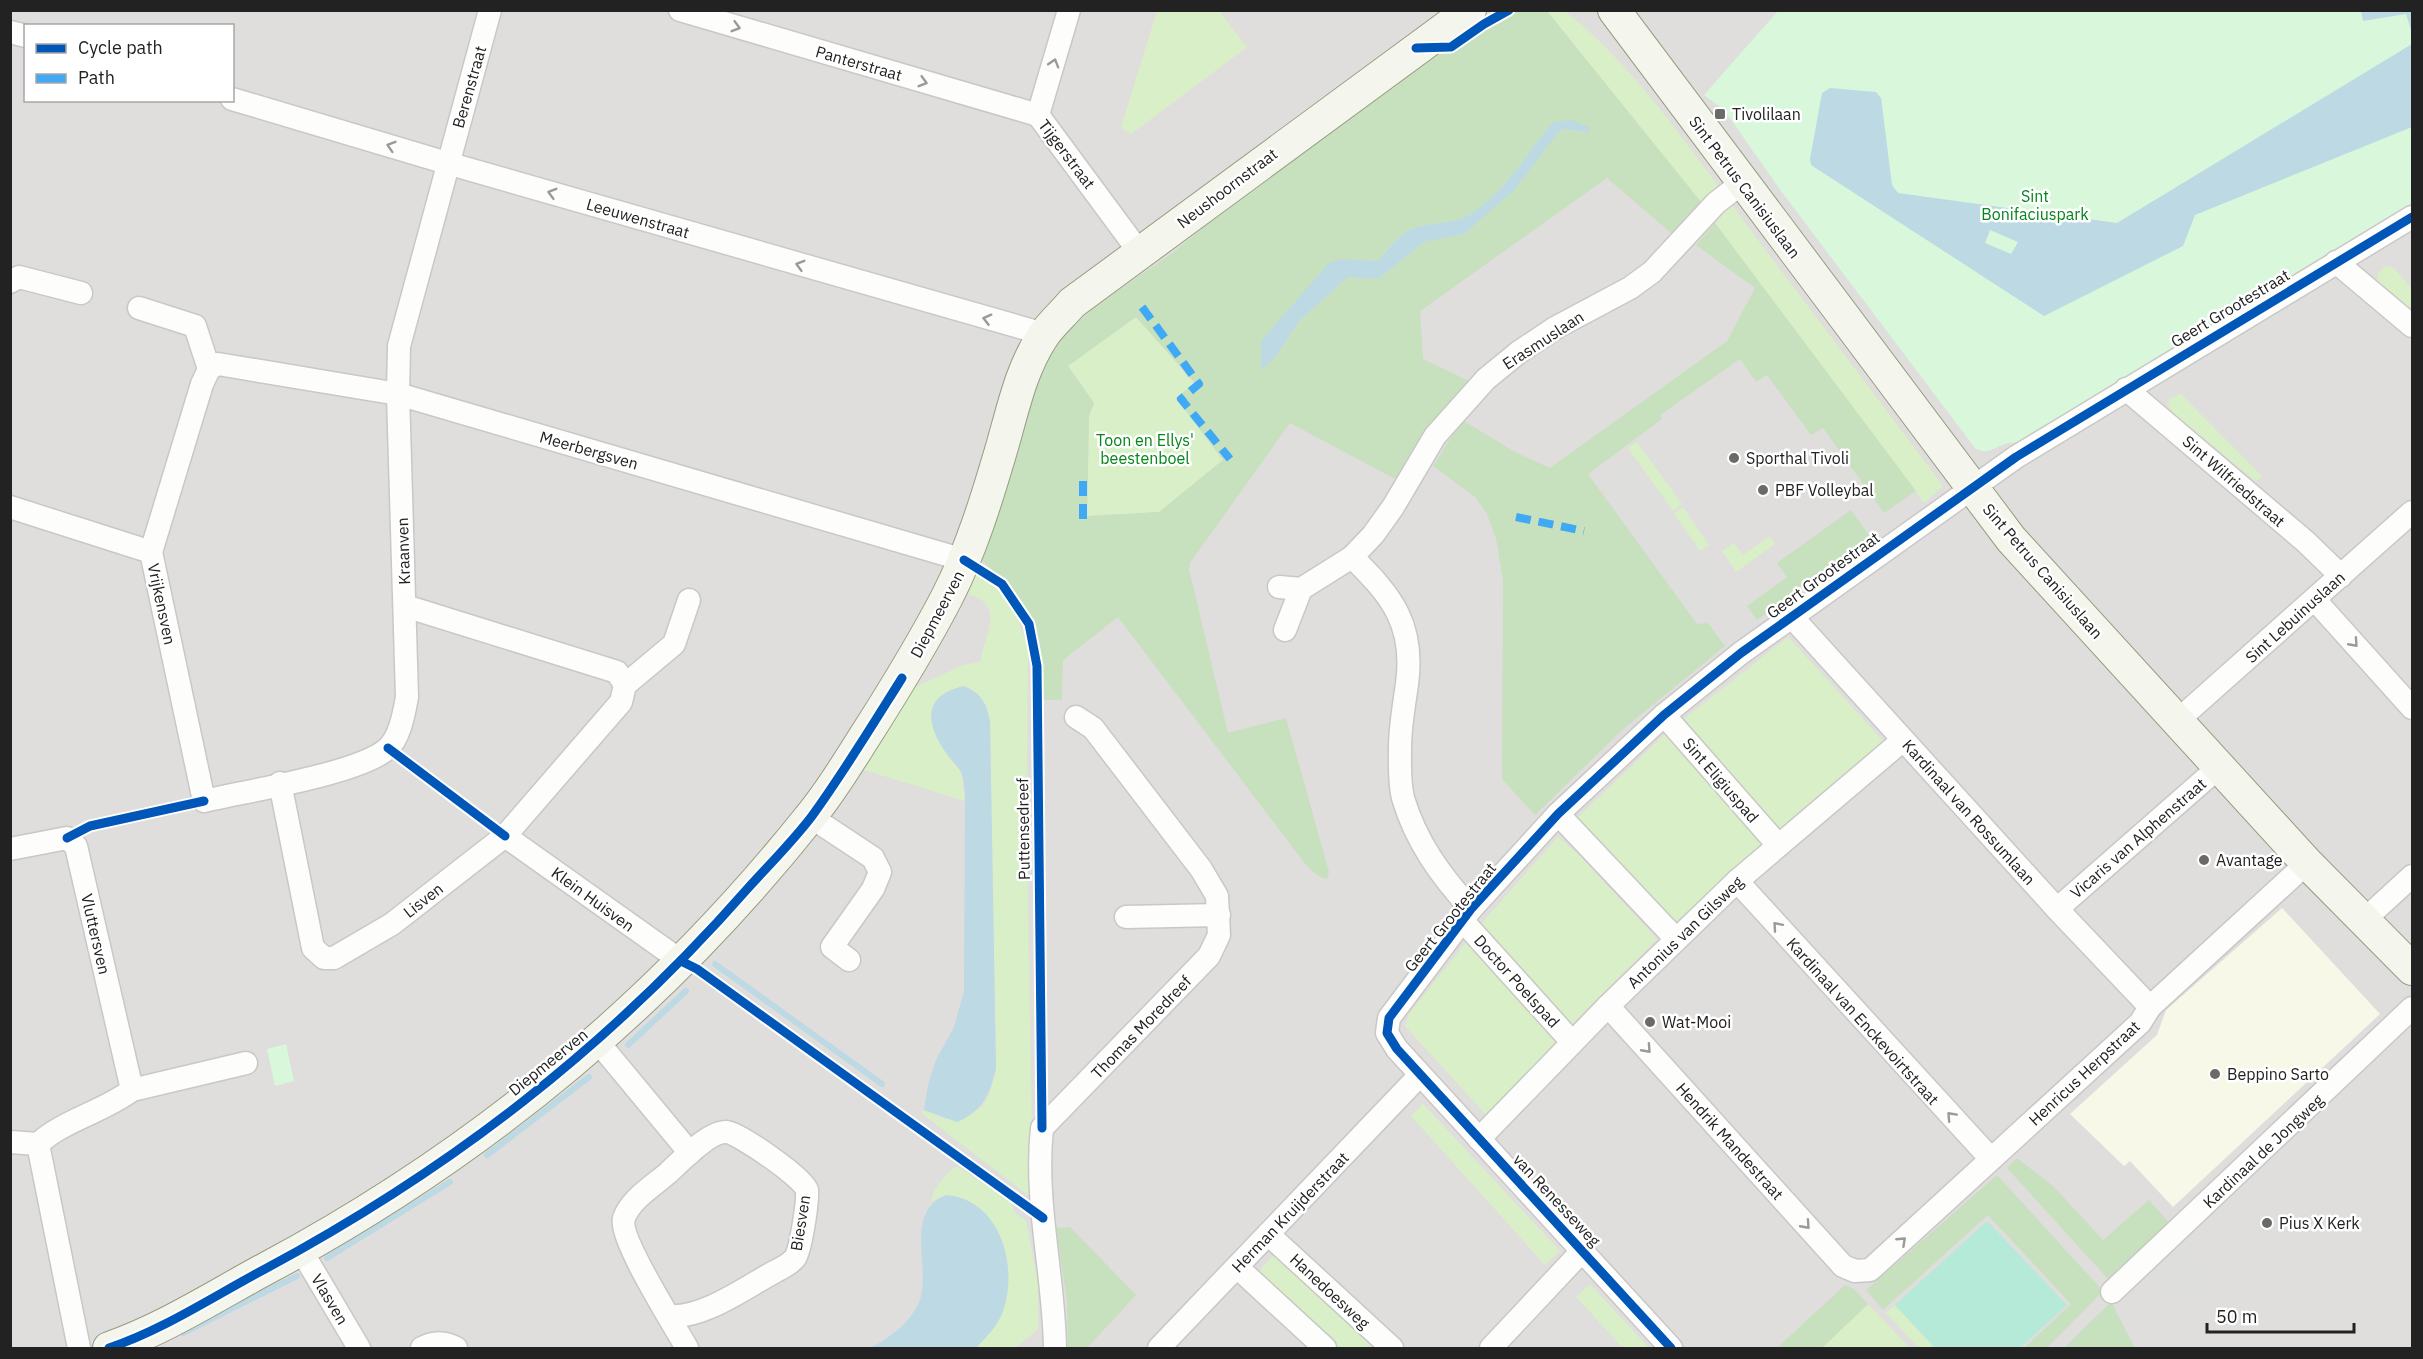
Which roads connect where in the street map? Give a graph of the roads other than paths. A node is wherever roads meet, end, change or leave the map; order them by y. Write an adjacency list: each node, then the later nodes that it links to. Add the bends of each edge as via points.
1 (490, 10): 8 (street, Berenstraat)
2 (680, 10): 7 (street, Panterstraat, one-way to 7)
3 (1070, 10): 7 (street, Tijgerstraat, one-way to 3)
4 (1470, 10): 11 (street, Neushoornstraat)
5 (1614, 10): 9 (street, Sint Petrus Canisiuslaan)
6 (234, 100): 8 (street, Leeuwenstraat, one-way to 6)
7 (1038, 115): 11 (street, Tijgerstraat)
8 (447, 163): 17 (street, Leeuwenstraat, one-way to 8); 20 (street, Kraanven, via 399,346)
9 (1743, 182): 21 (street, Sint Petrus Canisiuslaan); 25 (street, Erasmuslaan, via 1716,203 1652,272 1555,328 1486,379 1435,436 1393,507)
10 (2412, 217): 12 (street, Geert Grootestraat)
11 (1140, 253): 17 (street, Neushoornstraat, via 1072,303)
12 (2336, 262): 16 (street); 19 (street, Geert Grootestraat)
13 (10, 282): 14 (street, via 19,277)
14 (81, 293)
15 (140, 308): 18 (street, via 195,326)
16 (2412, 326)
17 (1044, 334): 26 (street, Diepmeerven, via 1025,370)
18 (209, 369): 20 (street, Meerbergsven, via 218,364); 24 (street)
19 (2126, 389): 21 (street, Geert Grootestraat); 27 (street, Sint Wilfriedstraat)
20 (398, 394): 26 (street, Meerbergsven); 30 (street, Kraanven)
21 (1972, 487): 31 (street, Geert Grootestraat); 37 (street, Sint Petrus Canisiuslaan, via 2011,539)
22 (10, 507): 24 (street, Vrijkensven)
23 (2412, 512): 27 (street, Sint Lebuinuslaan)
24 (151, 552): 41 (street, Vrijkensven)
25 (1352, 557): 32 (street, Erasmuslaan, via 1290,588); 52 (street, via 1384,589 1409,647 1400,730 1403,796 1423,848)
26 (964, 560): 43 (street, Diepmeerven, via 902,678)
27 (2341, 576): 29 (street, Sint Lebuinuslaan)
28 (689, 600): 33 (street, Lisven, via 674,644)
29 (2315, 600): 34 (street, one-way to 34); 37 (street, Sint Lebuinuslaan)
30 (405, 606): 33 (street, via 617,672); 40 (street, Kraanven, via 407,698 402,722 388,748 354,767)
31 (1791, 616): 35 (street, Geert Grootestraat); 38 (street, Kardinaal van Rossumlaan)
32 (1285, 630)
33 (625, 685): 44 (street, Lisven, via 621,702)
34 (2412, 708)
35 (1665, 715): 42 (street, Geert Grootestraat); 45 (street, Sint Eligiuspad)
36 (1076, 717): 51 (street, Thomas Moredreef, via 1093,728 1202,869 1217,896)
37 (2177, 721): 39 (street, Sint Petrus Canisiuslaan)
38 (1903, 740): 45 (street, Antonius van Gilsweg); 50 (street, Kardinaal van Rossumlaan)
39 (2219, 767): 47 (street, Sint Petrus Canisiuslaan); 50 (street, Vicaris van Alphenstraat)
40 (280, 783): 41 (street, Kraanven); 44 (street, Lisven, via 313,948 324,958 334,958 392,924)
41 (204, 801)
42 (1558, 814): 52 (street, Geert Grootestraat); 55 (street)
43 (811, 817): 56 (street, via 873,858 880,872 873,889 832,947); 57 (street, Diepmeerven)
44 (505, 836): 57 (street, Klein Huisven)
45 (1778, 845): 49 (street, Antonius van Gilsweg)
46 (10, 849): 66 (street, Vluttersven, via 58,838 67,838 76,846)
47 (2307, 863): 54 (street, Sint Petrus Canisiuslaan); 60 (street, Henricus Herpstraat)
48 (2412, 876): 54 (street)
49 (1737, 881): 55 (street, Antonius van Gilsweg); 71 (street, Kardinaal van Enckevoirtstraat, one-way to 49)
50 (2057, 909): 60 (street, Kardinaal van Rossumlaan)
51 (1219, 915): 53 (street); 85 (street, Thomas Moredreef, via 1219,935 1209,956 1042,1128 1042,1218 1054,1306)
52 (1467, 915): 63 (street, Doctor Poelspad); 65 (street, Geert Grootestraat, via 1389,1018 1387,1033)
53 (1126, 917)
54 (2363, 921): 58 (street, Sint Petrus Canisiuslaan)
55 (1676, 939): 59 (street, Antonius van Gilsweg)
56 (849, 960)
57 (681, 961): 62 (street, Diepmeerven)
58 (2412, 969)
59 (1608, 1006): 63 (street, Antonius van Gilsweg); 76 (street, Hendrik Mandestraat, one-way to 76, via 1842,1266)
60 (2150, 1006): 71 (street, Henricus Herpstraat, via 2140,1023)
61 (2412, 1008): 77 (street, Kardinaal de Jongweg)
62 (598, 1042): 70 (street); 73 (street, Diepmeerven, via 429,1172)
63 (1572, 1042): 67 (street, Antonius van Gilsweg)
64 (246, 1063): 66 (street)
65 (1420, 1075): 67 (street, van Renesseweg); 72 (street, Herman Kruijderstraat)
66 (132, 1090): 69 (street, via 49,1134)
67 (1479, 1138): 74 (street, van Renesseweg)
68 (10, 1142): 69 (street)
69 (38, 1144): 79 (street)
70 (690, 1153): 78 (street, Biesven, via 631,1206 623,1221 628,1242); 78 (street, Biesven, via 712,1136 726,1132 740,1137 801,1179 807,1190 800,1245 795,1258 782,1268 699,1312)
71 (1991, 1159): 76 (street, Henricus Herpstraat, one-way to 71, via 1870,1270)
72 (1269, 1234): 75 (street, Herman Kruijderstraat); 88 (street, Hanedoesweg)
73 (301, 1250): 80 (street, Diepmeerven, via 158,1327); 81 (street, Vlasven)
74 (1583, 1250): 89 (street); 90 (street, van Renesseweg)
75 (1237, 1267): 86 (street, Herman Kruijderstraat); 87 (street)
76 (1855, 1271)
77 (2112, 1292)
78 (669, 1316): 84 (street, Biesven)
79 (79, 1348)
80 (109, 1348)
81 (359, 1348)
82 (422, 1348): 83 (street, via 448,1344)
83 (456, 1348)
84 (687, 1348)
85 (1055, 1348)
86 (1159, 1348)
87 (1325, 1348)
88 (1392, 1348)
89 (1491, 1348)
90 (1671, 1348)

